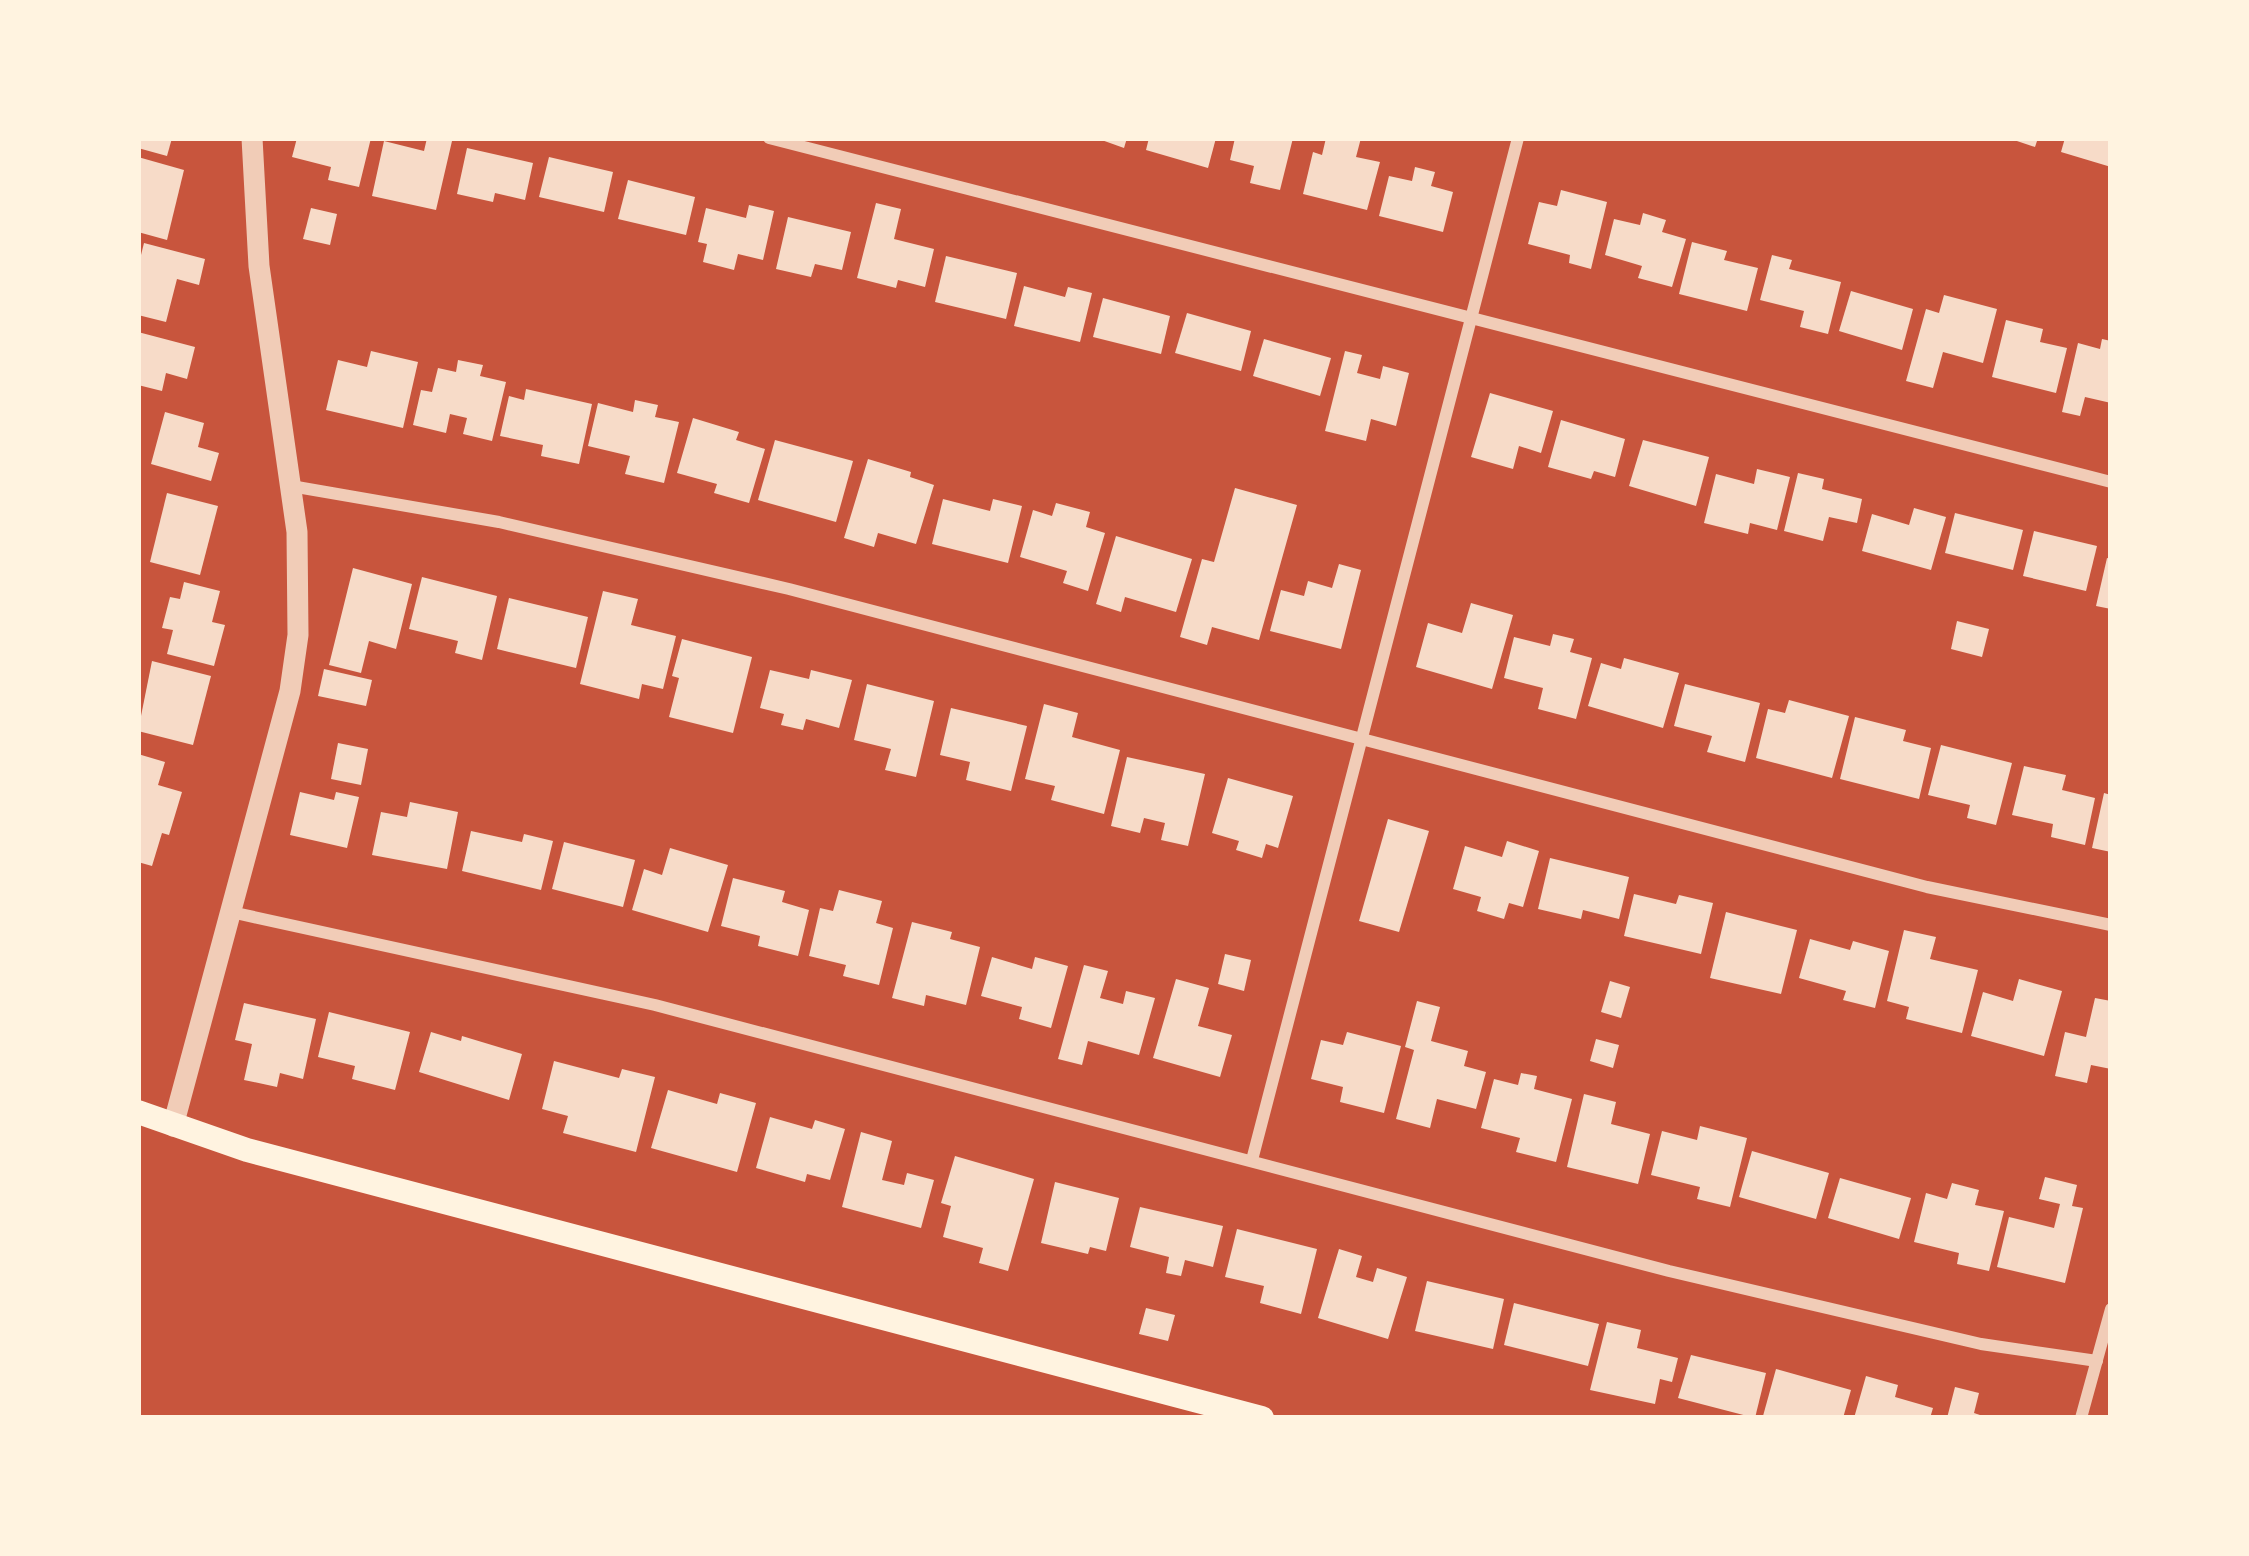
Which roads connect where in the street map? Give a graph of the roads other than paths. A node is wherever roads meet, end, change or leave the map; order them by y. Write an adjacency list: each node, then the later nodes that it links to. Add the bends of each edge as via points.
1 (252, 138): 6 (street)
2 (770, 138): 4 (street)
3 (1518, 138): 4 (street)
4 (1469, 320): 5 (street); 7 (street)
5 (2111, 482)
6 (290, 486): 7 (street, via 499,523 789,589); 8 (street, via 300,580 290,691)
7 (1361, 740): 9 (street, via 1927,886); 12 (street)
8 (230, 912): 11 (street); 12 (street, via 656,1005)
9 (2111, 925)
10 (138, 1112): 11 (main road)
11 (173, 1126): 15 (main road)
12 (1252, 1160): 14 (street, via 1681,1274 1981,1344)
13 (2111, 1309): 14 (street)
14 (2097, 1361): 16 (street)
15 (1262, 1418)
16 (2081, 1418)

